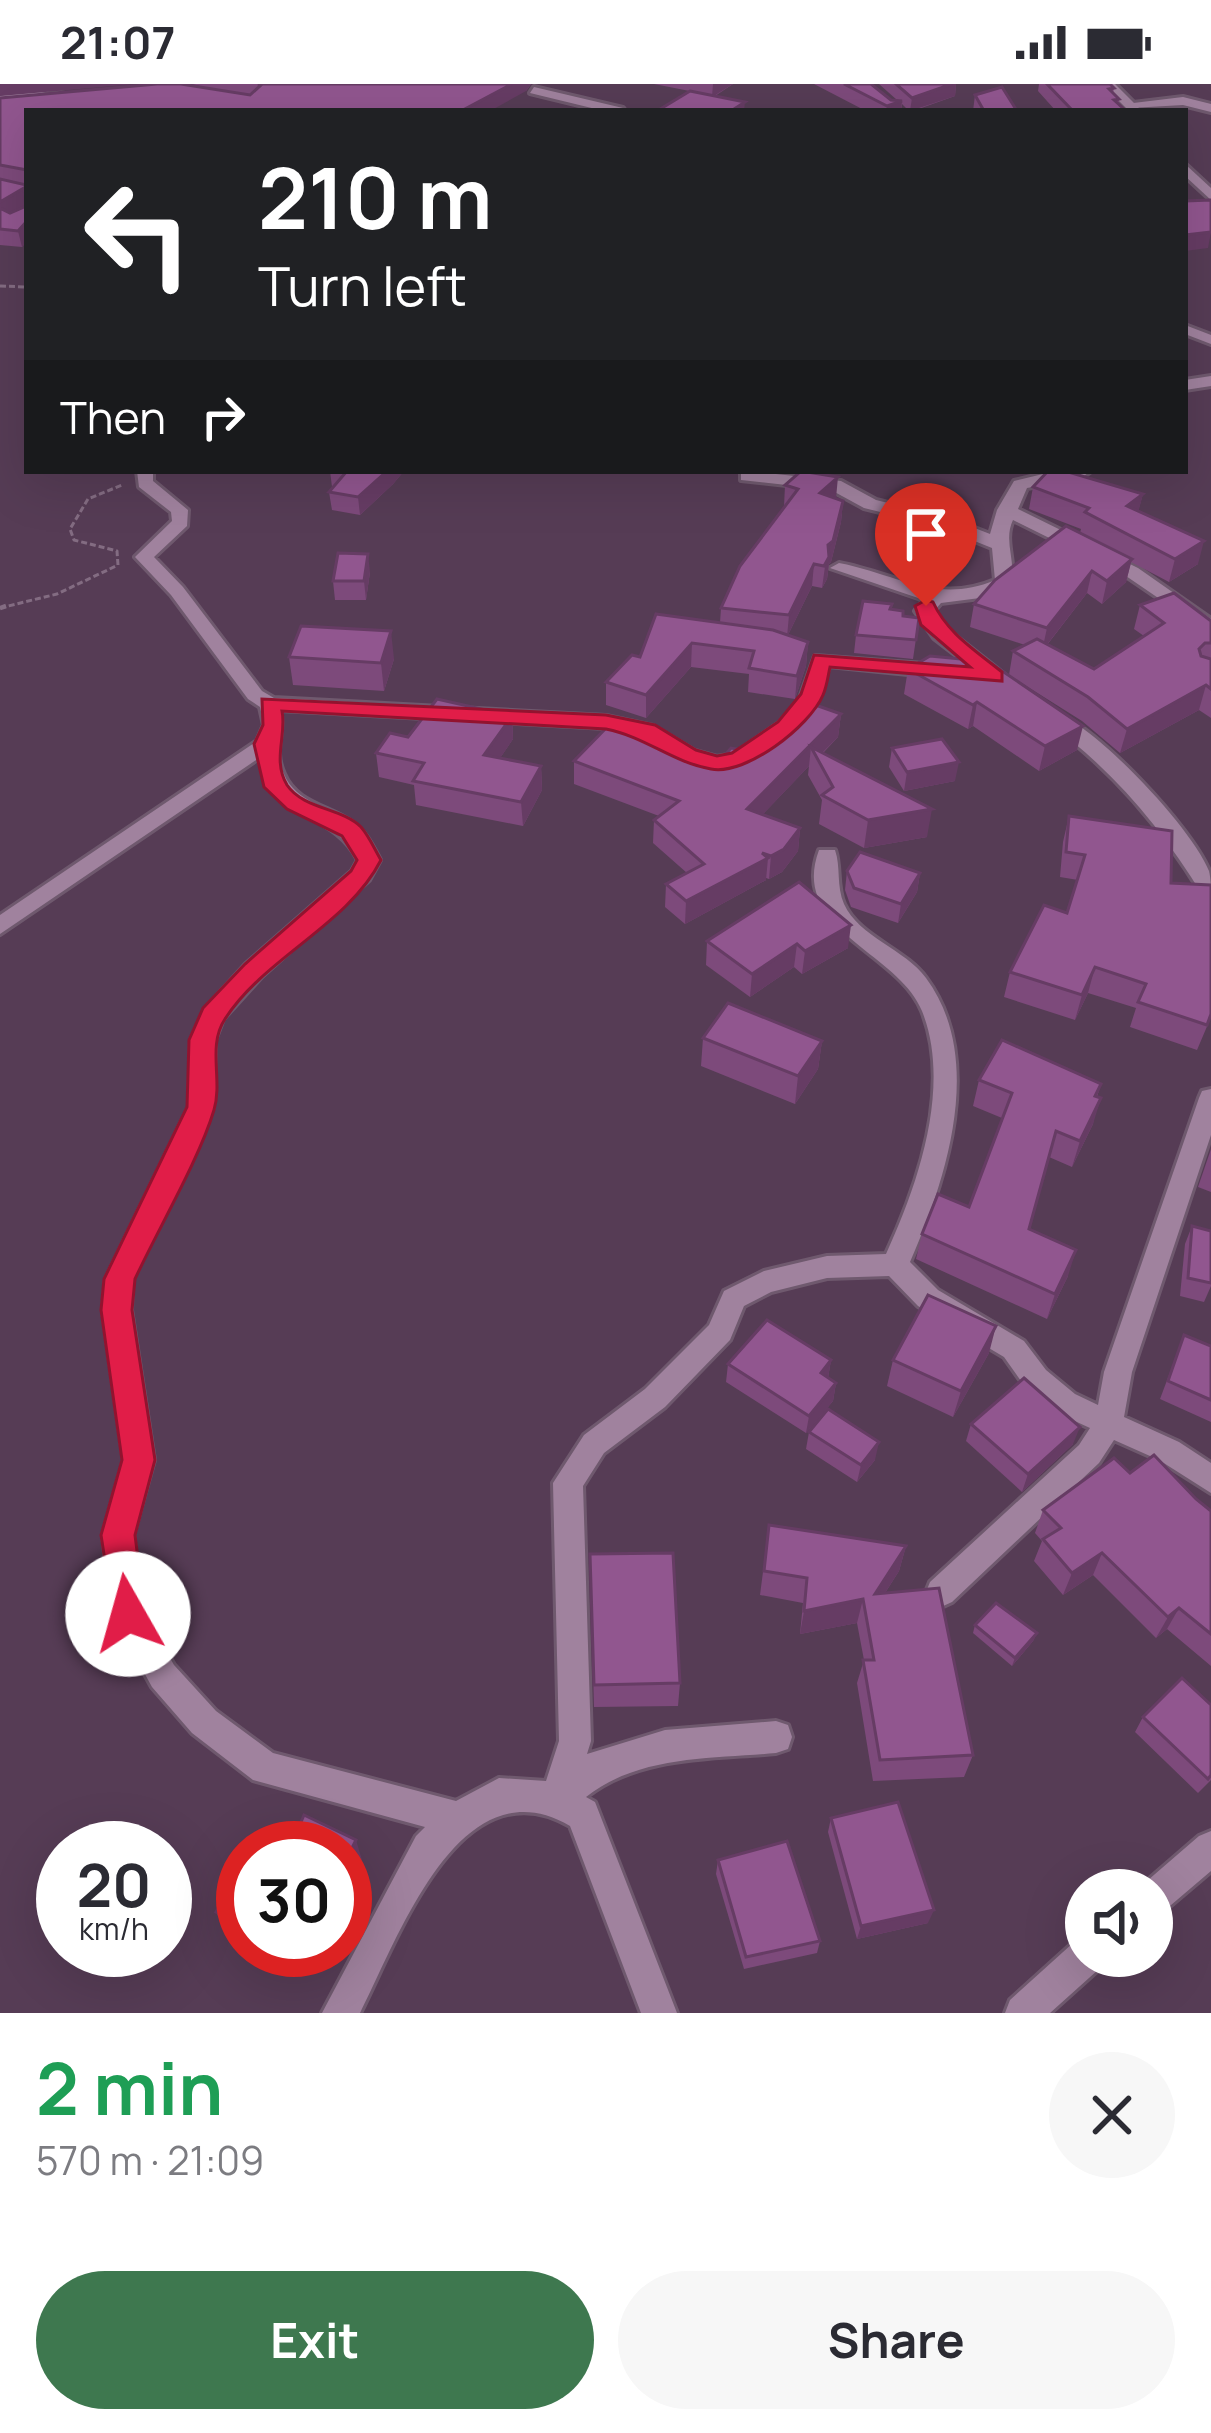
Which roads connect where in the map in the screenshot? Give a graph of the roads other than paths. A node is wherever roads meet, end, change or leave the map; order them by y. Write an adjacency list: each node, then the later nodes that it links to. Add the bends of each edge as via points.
1 (70, 84): 5 (street)
2 (1108, 84): 7 (street)
3 (532, 92): 6 (street)
4 (83, 95): 5 (street)
5 (0, 102)
6 (605, 108)
7 (1134, 108): 8 (street, via 1183,101)
8 (1205, 112)
9 (1188, 171): 10 (street)
10 (1211, 196)
11 (1076, 474): 14 (street, via 1027,481)
12 (748, 476): 15 (street, via 835,485)
13 (145, 477): 20 (street, via 181,522 144,557)
14 (1006, 510): 15 (street); 18 (street, via 1132,572)
15 (998, 544): 17 (street, via 1003,583)
16 (838, 568): 17 (street)
17 (935, 598): 19 (street, via 924,611 928,621)
18 (1211, 628)
19 (994, 676): 20 (street, via 814,657 812,696 786,727 740,759 717,764 646,730 606,722); 23 (street, via 1135,783)
20 (269, 704): 21 (street, via 274,725)
21 (266, 744): 24 (street); 32 (street, via 276,787 351,831 369,860 213,1015 203,1040 201,1107 119,1279 139,1460 118,1535 128,1614 163,1676 204,1722 265,1768)
22 (826, 855): 26 (street, via 828,902 918,983 943,1043 943,1092 923,1199)
23 (1211, 891)
24 (0, 926)
25 (1211, 1098): 27 (street, via 1118,1372)
26 (895, 1265): 27 (street, via 928,1298 1014,1348 1065,1403); 31 (street, via 827,1267 764,1282 734,1299 720,1332 655,1398 594,1444 568,1484 575,1742)
27 (1109, 1424): 28 (street); 29 (street, via 1089,1454)
28 (1211, 1480)
29 (941, 1592)
30 (776, 1737): 31 (street, via 665,1746 599,1766)
31 (557, 1799): 32 (street, via 499,1795); 37 (street, via 583,1814)
32 (459, 1819): 36 (street, via 428,1847)
33 (1211, 1848): 34 (street)
34 (1173, 1881)
35 (1065, 1975): 38 (street)
36 (340, 2013)
37 (659, 2013)
38 (1022, 2013)

